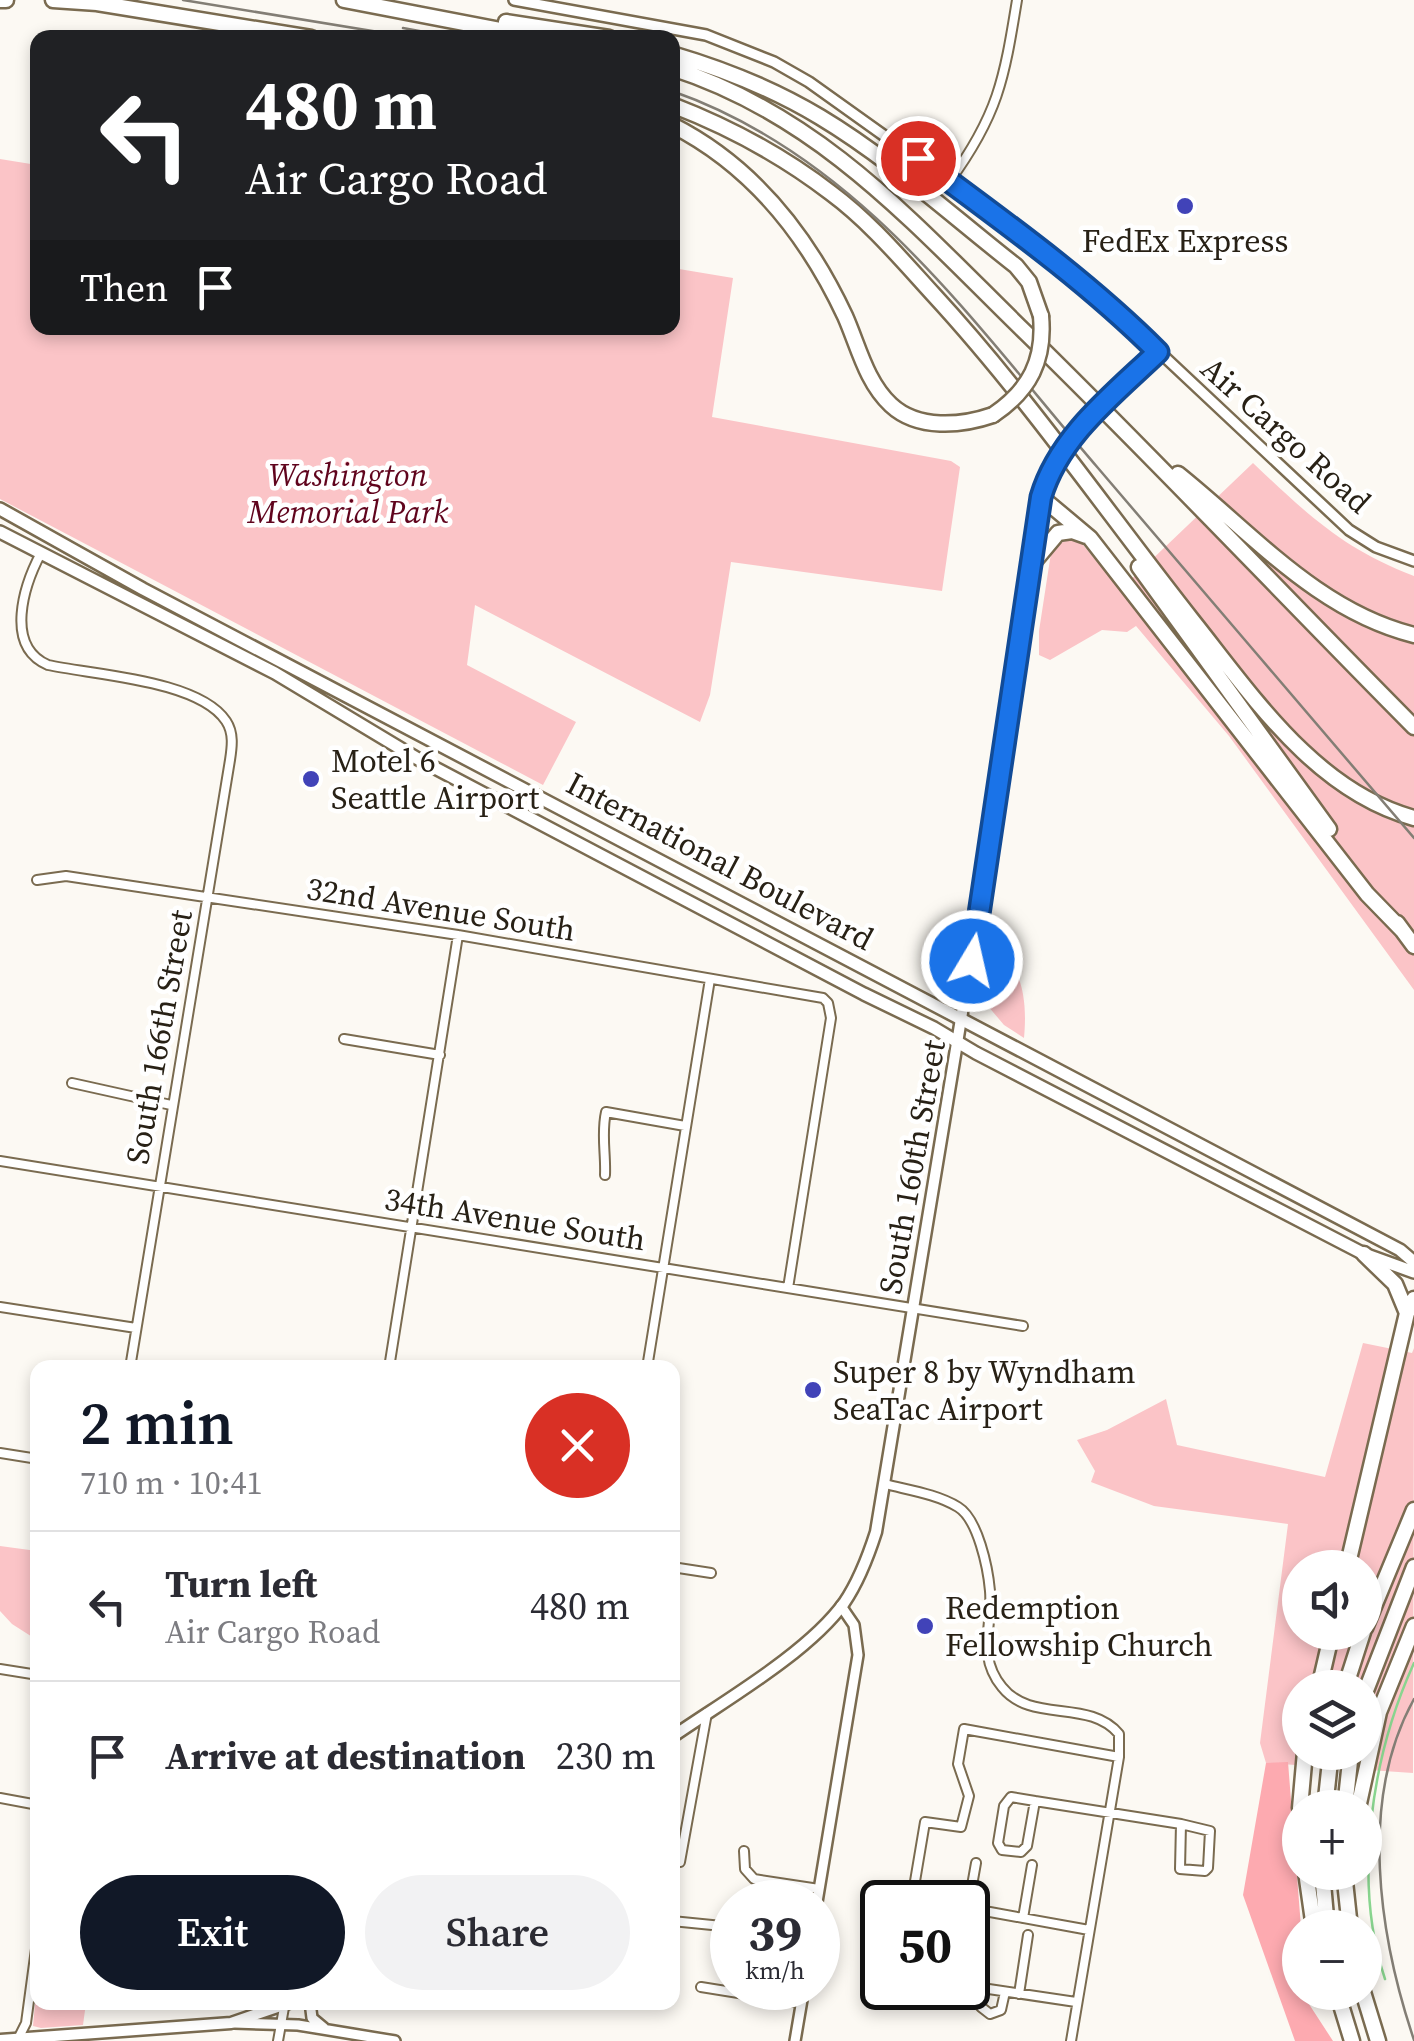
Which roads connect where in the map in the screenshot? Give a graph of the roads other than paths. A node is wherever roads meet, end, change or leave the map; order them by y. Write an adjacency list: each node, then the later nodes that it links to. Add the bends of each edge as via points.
1 (53, 0): 6 (highway)
2 (344, 0): 5 (highway)
3 (514, 0): 13 (street, Air Cargo Road, via 682,28 735,45 809,82)
4 (1017, 0): 13 (street, via 1001,90)
5 (424, 13): 7 (highway); 8 (highway)
6 (258, 30)
7 (504, 30)
8 (573, 30)
9 (680, 57): 12 (highway, bridge, via 820,117 1016,266 1030,282 1043,336 1034,374 1021,394 973,422 935,423 889,404 795,228 736,164)
10 (680, 71): 15 (highway, via 802,129 862,175)
11 (680, 108): 18 (highway, via 777,156 833,194 892,249 1004,375)
12 (680, 130)
13 (950, 182): 14 (street, Air Cargo Road, via 1061,266)
14 (1158, 352): 16 (main road, South 160th Street, bridge, via 1072,437); 23 (street, Air Cargo Road, via 1350,530)
15 (1138, 442): 25 (highway, via 1314,590 1374,624); 26 (highway)
16 (1041, 497): 20 (highway); 24 (main road, South 160th Street)
17 (0, 509): 22 (main road, International Boulevard)
18 (1109, 515): 27 (highway, via 1283,731 1333,776); 30 (highway, via 1123,545)
19 (0, 532): 21 (main road, International Boulevard)
20 (1090, 538): 24 (highway, via 1058,533); 30 (highway)
21 (41, 553): 22 (main road); 29 (street, South 166th Street, via 21,626 26,647 43,663 171,688 223,716 232,733); 36 (main road, International Boulevard)
22 (84, 556): 34 (main road, International Boulevard)
23 (1414, 561)
24 (1032, 564): 34 (main road, South 160th Street)
25 (1414, 635)
26 (1414, 727)
27 (1414, 818)
28 (36, 880): 29 (street, 32nd Avenue South, via 66,876)
29 (208, 898): 31 (street, 32nd Avenue South); 39 (street, South 166th Street)
30 (1402, 930): 32 (highway)
31 (458, 936): 33 (street, 32nd Avenue South); 37 (street)
32 (1414, 946)
33 (710, 979): 40 (street); 49 (street, 32nd Avenue South, via 815,996 831,1010)
34 (962, 1020): 36 (main road, South 160th Street); 46 (main road, International Boulevard)
35 (344, 1038): 37 (street)
36 (958, 1042): 45 (main road, International Boulevard); 50 (main road, South 160th Street)
37 (440, 1055): 44 (street)
38 (72, 1084): 39 (street)
39 (171, 1105): 43 (street, South 166th Street)
40 (685, 1126): 42 (street, via 606,1112); 47 (street)
41 (0, 1161): 43 (street, 34th Avenue South)
42 (604, 1175)
43 (158, 1186): 44 (street, 34th Avenue South); 54 (street, South 166th Street)
44 (413, 1228): 47 (street, 34th Avenue South); 56 (street)
45 (1364, 1254): 48 (main road, International Boulevard); 51 (highway)
46 (1414, 1262)
47 (663, 1268): 49 (street, 34th Avenue South); 57 (street)
48 (1414, 1272)
49 (788, 1288): 50 (street, 34th Avenue South)
50 (914, 1306): 53 (street, 34th Avenue South); 60 (main road, South 160th Street)
51 (1410, 1306): 62 (highway)
52 (0, 1308): 54 (street)
53 (1023, 1326)
54 (136, 1328): 55 (street, South 166th Street)
55 (131, 1360)
56 (390, 1360)
57 (648, 1360)
58 (0, 1453): 59 (street)
59 (30, 1458)
60 (885, 1484): 67 (main road, South 160th Street, via 868,1558); 74 (street, via 940,1498 972,1520 990,1589 986,1651 1002,1688 1033,1706 1105,1721 1119,1734)
61 (1414, 1510): 66 (highway)
62 (1351, 1550)
63 (1414, 1567): 70 (highway)
64 (680, 1568): 65 (street)
65 (711, 1572)
66 (1382, 1587)
67 (842, 1606): 72 (main road, South 160th Street, via 807,1641); 86 (street, via 854,1626 858,1655)
68 (1414, 1626): 75 (highway, via 1379,1712)
69 (0, 1669): 71 (street)
70 (1374, 1670)
71 (30, 1673)
72 (706, 1713): 73 (main road, South 160th Street); 82 (street)
73 (680, 1731)
74 (1120, 1757): 79 (street); 87 (street, via 964,1730 958,1764 969,1796 961,1827 925,1822)
75 (1362, 1790)
76 (0, 1798): 78 (street)
77 (1035, 1801): 77 (street, via 1006,1800 999,1848 1024,1850); 79 (street)
78 (30, 1803)
79 (1110, 1813): 80 (street); 93 (street)
80 (1181, 1824): 80 (street, via 1210,1831 1205,1872 1180,1869)
81 (744, 1851): 85 (street, via 745,1869)
82 (680, 1862)
83 (976, 1863): 88 (street)
84 (1032, 1866): 90 (street)
85 (766, 1880)
86 (820, 1880)
87 (915, 1880)
88 (973, 1880)
89 (990, 1912): 90 (street)
90 (1023, 1918): 93 (street)
91 (680, 1922): 92 (street)
92 (710, 1925)
93 (1088, 1930): 101 (street)
94 (1028, 1934): 100 (street)
95 (701, 1987): 96 (street)
96 (710, 1989)
97 (990, 1989): 98 (street)
98 (1005, 1992): 100 (street); 106 (street, via 1000,2010)
99 (30, 1993): 113 (street)
100 (1019, 1994): 101 (street)
101 (1076, 2002): 117 (street)
102 (269, 2010): 109 (main road)
103 (285, 2010): 110 (street)
104 (311, 2010): 111 (street)
105 (800, 2010): 116 (street)
106 (985, 2010)
107 (1342, 2010): 118 (highway)
108 (1369, 2010): 119 (highway)
109 (231, 2023): 110 (street); 113 (main road)
110 (281, 2023): 111 (street); 114 (street)
111 (326, 2029): 115 (street)
112 (0, 2040): 113 (main road)
113 (18, 2040)
114 (278, 2041)
115 (395, 2041)
116 (795, 2041)
117 (1070, 2041)
118 (1352, 2041)
119 (1378, 2041)

